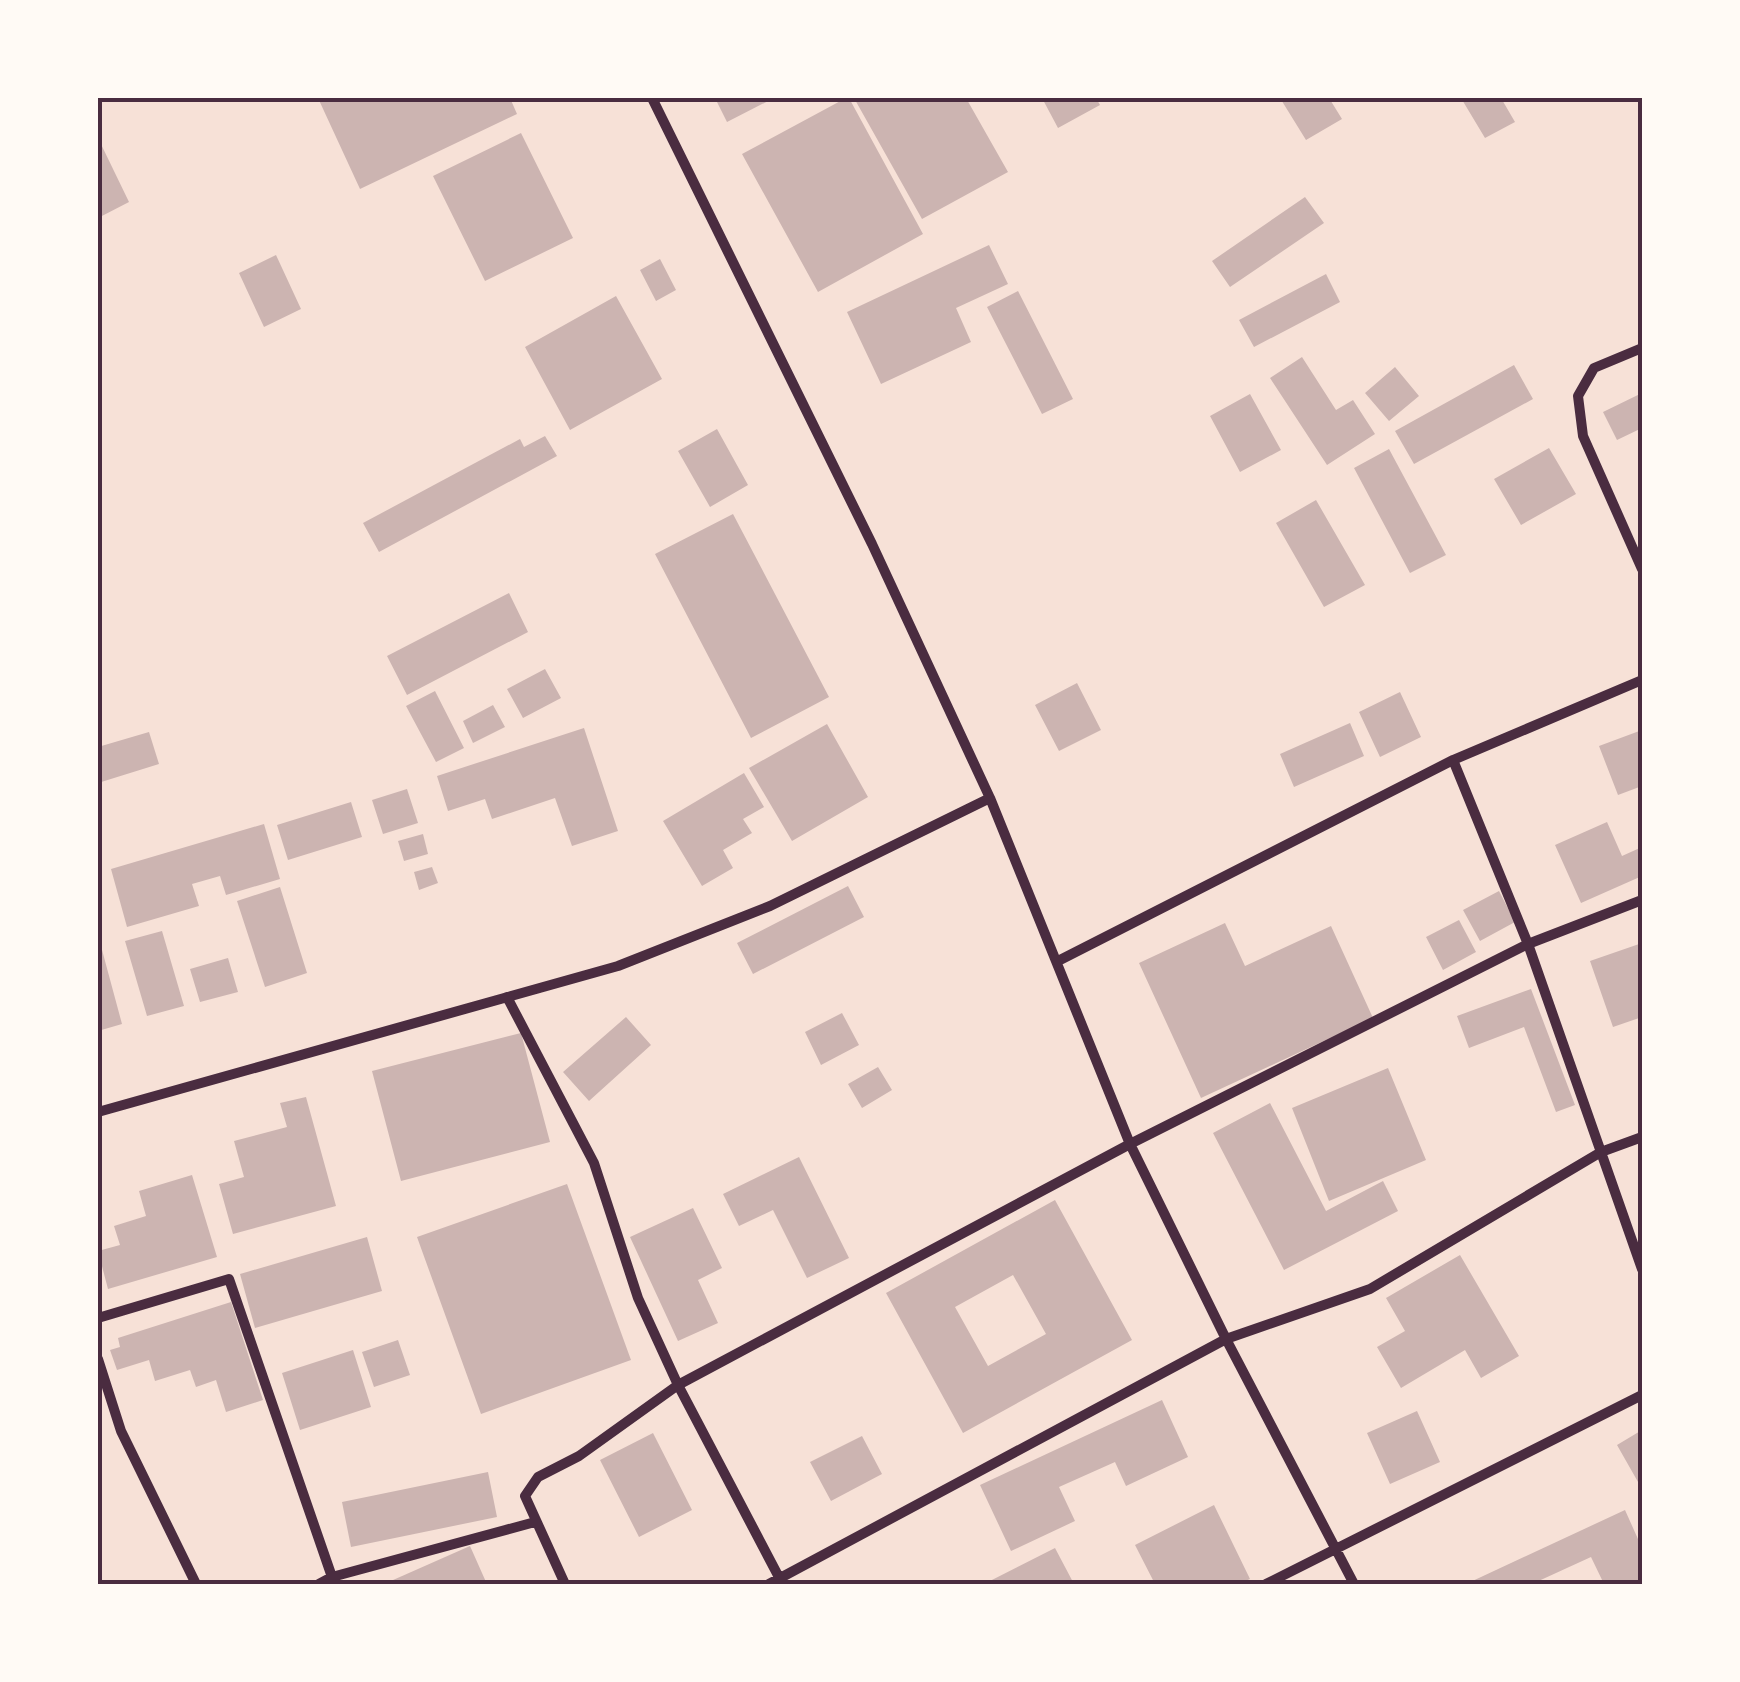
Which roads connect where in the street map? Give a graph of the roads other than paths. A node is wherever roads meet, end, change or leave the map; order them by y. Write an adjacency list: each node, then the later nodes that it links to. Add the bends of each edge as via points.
1 (652, 98): 6 (street)
2 (1642, 348): 3 (street, via 1594,368 1578,396 1583,436)
3 (1642, 568)
4 (1642, 680): 5 (street)
5 (1453, 760): 8 (street); 9 (street)
6 (990, 798): 9 (street); 10 (street, via 770,906 618,966)
7 (1642, 900): 8 (street)
8 (1528, 944): 13 (street); 14 (street)
9 (1058, 961): 13 (street)
10 (507, 996): 11 (street); 19 (street, via 594,1163 638,1298)
11 (98, 1112)
12 (1642, 1137): 14 (street)
13 (1130, 1144): 17 (street); 19 (street)
14 (1601, 1152): 15 (street); 17 (street, via 1370,1290)
15 (1642, 1269)
16 (98, 1318): 23 (street, via 229,1278)
17 (1226, 1339): 22 (street); 24 (street)
18 (98, 1359): 25 (street, via 121,1431)
19 (678, 1385): 21 (street, via 538,1477 525,1496); 24 (street)
20 (1642, 1394): 22 (street)
21 (535, 1522): 23 (street); 27 (street)
22 (1337, 1550): 28 (street); 29 (street)
23 (332, 1577): 26 (street)
24 (777, 1583)
25 (196, 1584)
26 (319, 1584)
27 (565, 1584)
28 (1266, 1584)
29 (1354, 1584)

